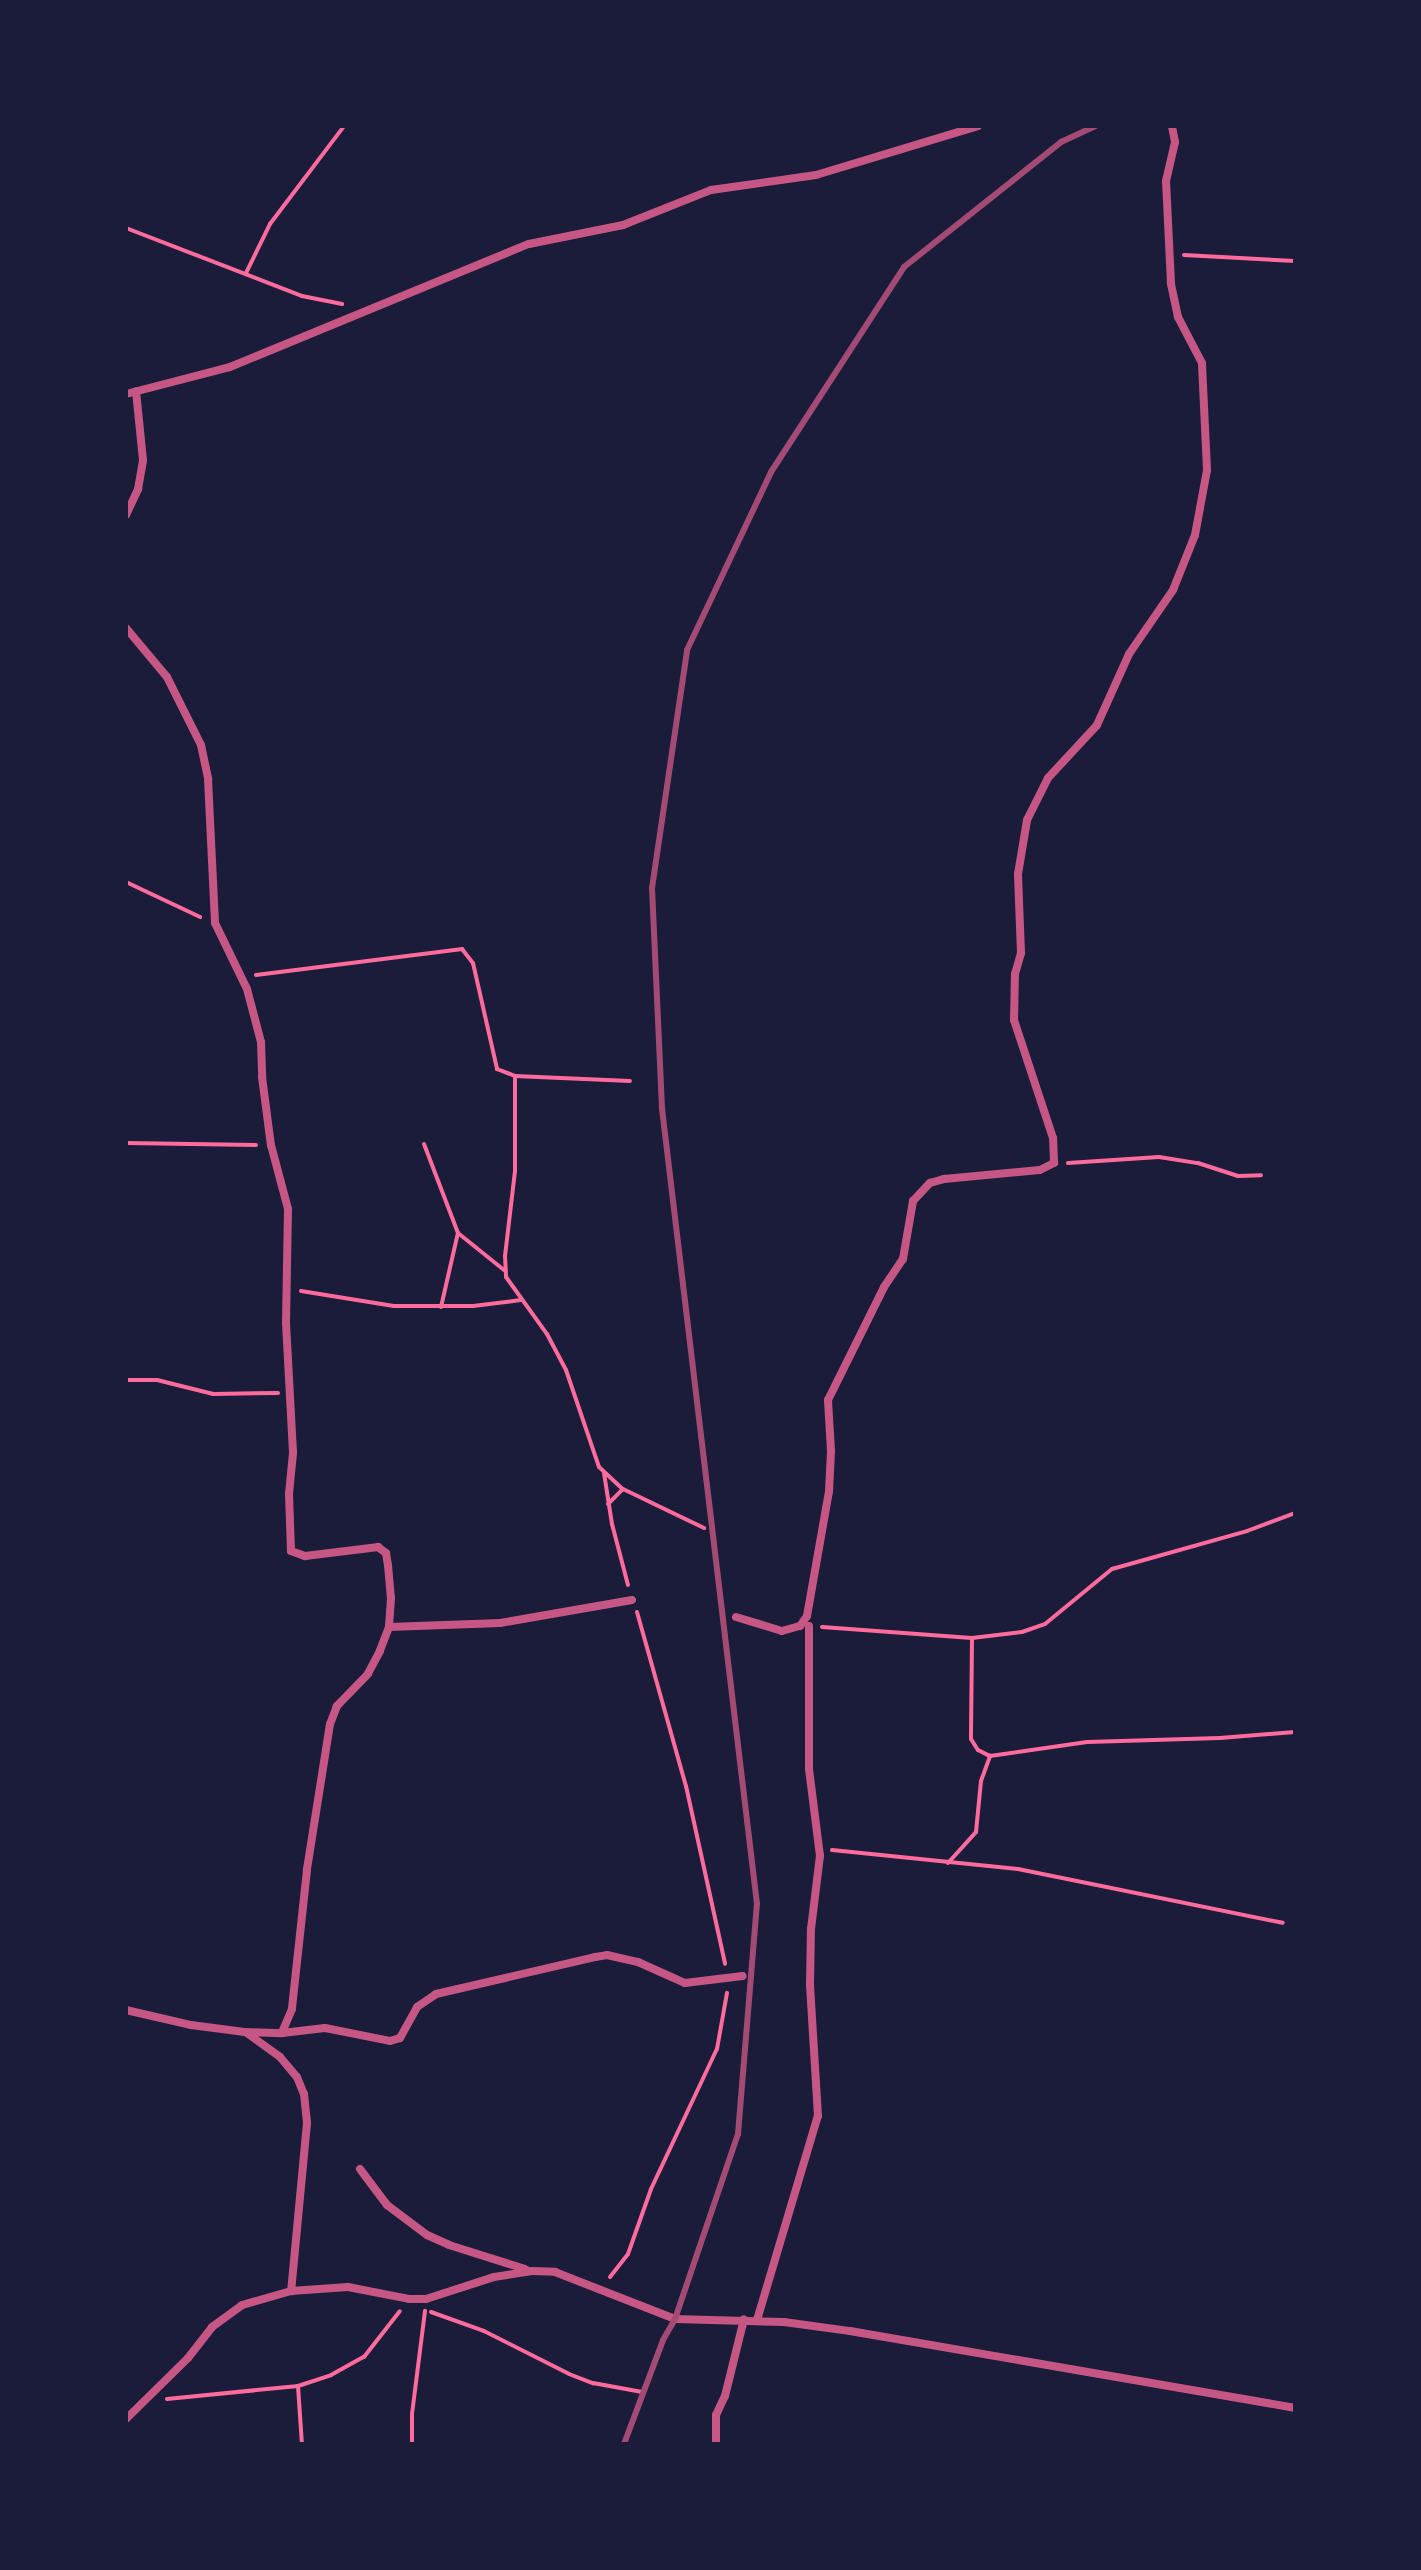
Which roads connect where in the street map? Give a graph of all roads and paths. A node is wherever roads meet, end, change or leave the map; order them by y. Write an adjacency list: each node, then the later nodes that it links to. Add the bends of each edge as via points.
1 (344, 126): 7 (path, via 270,224)
2 (978, 126): 8 (street, via 816,175 720,188 623,225 529,244)
3 (1172, 126): 5 (street, via 1175,142 1166,181)
4 (126, 228): 7 (path)
5 (1171, 242): 6 (path, via 1195,258); 21 (street, via 1173,299 1202,363 1208,435 1195,535 1173,590 1129,654 1097,725 1038,793 1027,820 1018,874 1021,953 1014,1020 1053,1138)
6 (1295, 261)
7 (246, 273): 8 (path, via 302,296)
8 (371, 309): 9 (street, via 230,367)
9 (136, 391): 10 (street); 11 (street, via 143,460)
10 (126, 394)
11 (126, 515)
12 (126, 628): 14 (street, via 167,677 201,745 208,779)
13 (126, 882): 14 (path)
14 (215, 923): 15 (street)
15 (242, 977): 16 (path, via 462,949 473,963 494,1064); 20 (street, via 261,1042)
16 (515, 1076): 17 (path); 24 (path, via 515,1171)
17 (630, 1081)
18 (126, 1143): 20 (path)
19 (424, 1144): 23 (path)
20 (271, 1145): 25 (street, via 288,1209)
21 (1054, 1163): 22 (path, via 1159,1157 1238,1176); 36 (street, via 1040,1170 944,1179 930,1183 913,1201 903,1259 828,1400 829,1491 807,1616 800,1626 782,1631)
22 (1261, 1175)
23 (458, 1233): 24 (path); 27 (path)
24 (504, 1270): 26 (path)
25 (287, 1289): 27 (path, via 394,1306); 29 (street)
26 (521, 1300): 27 (path); 30 (path, via 566,1370)
27 (441, 1307)
28 (126, 1380): 29 (path, via 157,1380 213,1394)
29 (289, 1392): 38 (street, via 291,1551 305,1556 382,1548 391,1598)
30 (604, 1473): 31 (path); 32 (path)
31 (623, 1489): 32 (path); 34 (path)
32 (608, 1504): 35 (path)
33 (1295, 1513): 39 (path, via 1112,1569 1045,1624 1005,1637)
34 (704, 1528)
35 (632, 1600): 38 (street, via 500,1623); 46 (path, via 686,1786)
36 (736, 1617)
37 (809, 1626): 39 (path); 42 (street, via 809,1769)
38 (389, 1627): 49 (street, via 368,1674 337,1706 330,1724 292,2009)
39 (972, 1638): 41 (path, via 971,1739)
40 (1295, 1732): 41 (path, via 1087,1742)
41 (990, 1756): 43 (path, via 981,1781 976,1832)
42 (820, 1849): 43 (path); 58 (street, via 810,1984 818,2116)
43 (948, 1863): 44 (path, via 1018,1869)
44 (1283, 1923)
45 (743, 1976): 46 (street)
46 (729, 1977): 49 (street, via 685,1983 607,1955 436,1994 417,2007 396,2040 325,2028); 52 (path, via 717,2049 651,2189 628,2254)
47 (126, 2010): 48 (street)
48 (245, 2032): 49 (street); 53 (street, via 280,2057 304,2094 307,2123)
49 (282, 2033)
50 (360, 2169): 51 (street, via 387,2205 427,2235)
51 (531, 2271): 52 (street, via 555,2272); 55 (street)
52 (600, 2287): 57 (street, via 675,2319)
53 (291, 2291): 54 (street, via 348,2287); 61 (street, via 226,2315)
54 (409, 2299): 55 (street); 59 (path, via 364,2357)
55 (426, 2299): 56 (path)
56 (425, 2311): 60 (path, via 471,2325 593,2383); 65 (path)
57 (744, 2319): 58 (street); 66 (street, via 716,2415)
58 (757, 2320): 62 (street, via 913,2341)
59 (298, 2386): 61 (path); 64 (path)
60 (642, 2392)
61 (148, 2399): 63 (street)
62 (1295, 2408)
63 (126, 2419)
64 (302, 2444)
65 (412, 2444)
66 (716, 2444)

